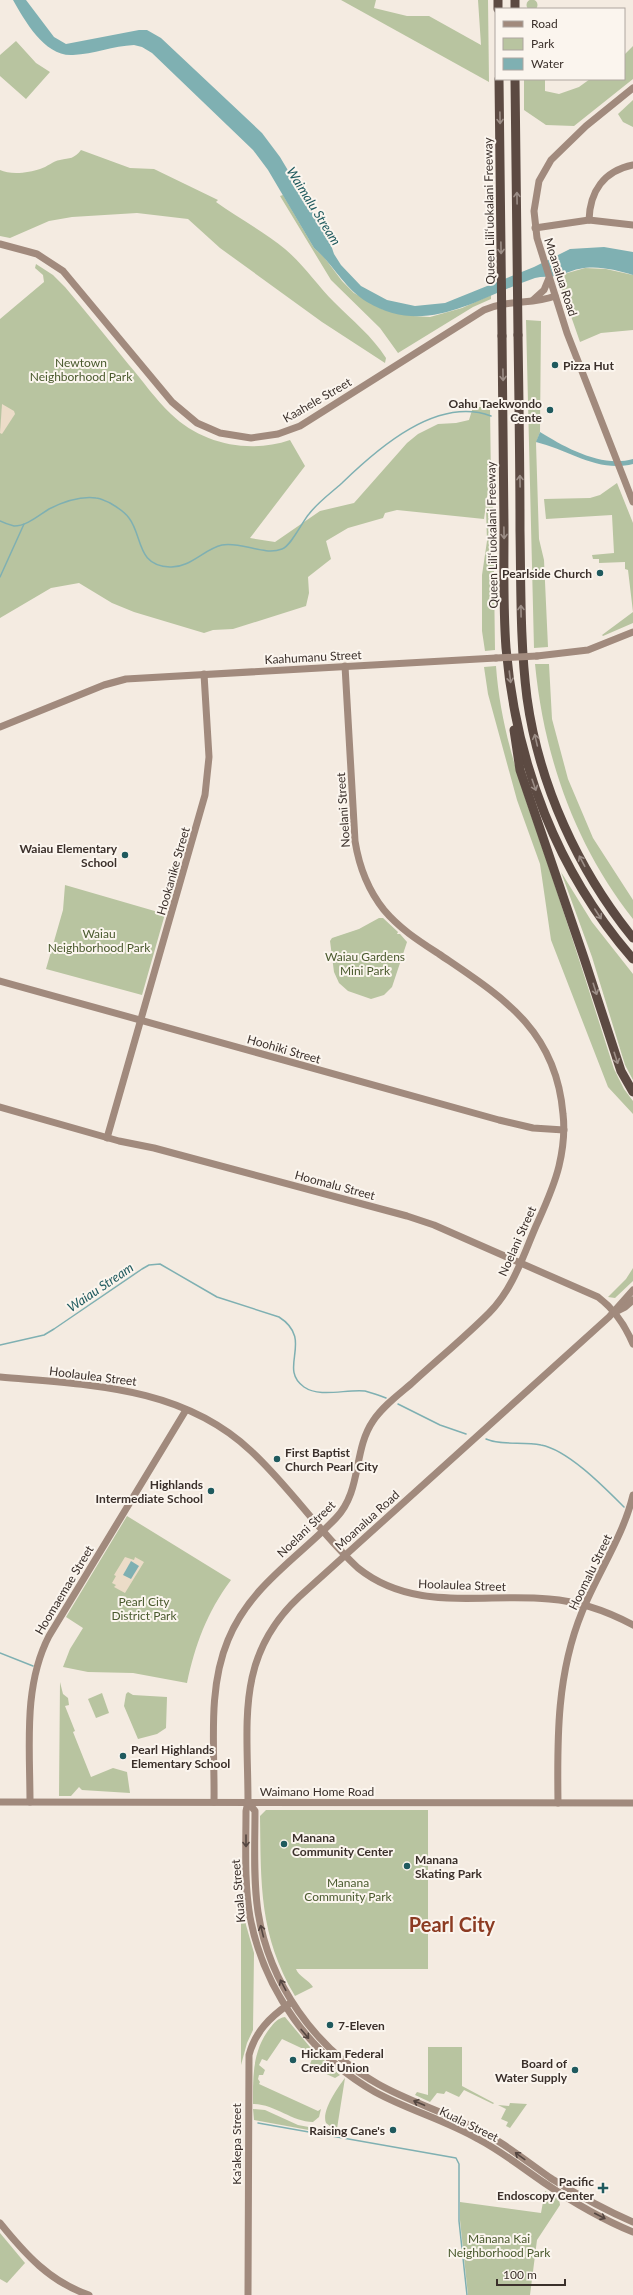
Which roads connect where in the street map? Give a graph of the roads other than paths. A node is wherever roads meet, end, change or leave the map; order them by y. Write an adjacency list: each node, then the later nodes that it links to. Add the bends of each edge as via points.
1 (499, 80): 16 (highway, Queen Liliʻuokalani Freeway, one-way to 16, bridge, via 505,620)
2 (515, 80): 18 (highway, one-way to 2, bridge, via 553,797 539,755 528,700 521,617)
3 (633, 88): 7 (street, Moanalua Road, via 586,126 547,166 539,181 535,200)
4 (633, 164): 5 (street, via 613,172 601,183 592,197)
5 (589, 220): 6 (street); 7 (street)
6 (633, 224)
7 (535, 228): 9 (street, Moanalua Road)
8 (0, 244): 11 (street, Kaahele Street, via 37,254 57,266 177,408 204,427 240,437 266,436 296,428 481,311 503,303)
9 (549, 278): 10 (street, Moanalua Road); 11 (street, via 544,290)
10 (555, 296): 11 (street, Kaahele Street); 12 (street, Moanalua Road, via 572,347)
11 (533, 300)
12 (633, 502)
13 (633, 632): 14 (street, Kaahumanu Street, bridge, via 588,650 537,656)
14 (346, 666): 15 (street, Kaahumanu Street); 26 (street, Noelani Street, via 356,841 359,860 368,884 383,908 401,927 495,993 525,1020 544,1048 555,1073 562,1100)
15 (204, 674): 17 (street, Kaahumanu Street, via 115,681); 23 (street, Hookanike Street, via 208,757 205,795)
16 (513, 707): 21 (highway, Queen Liliʻuokalani Freeway, one-way to 21, via 530,774 555,837 600,917); 24 (highway, one-way to 24, via 520,770 621,1071)
17 (0, 727)
18 (601, 894): 19 (highway); 20 (highway)
19 (633, 928)
20 (633, 938)
21 (633, 959)
22 (0, 981): 23 (street, Hoohiki Street)
23 (141, 1020): 26 (street, Hoohiki Street, via 498,1120 533,1128); 27 (street, Hookanike Street)
24 (633, 1092)
25 (0, 1107): 27 (street, Hoomalu Street)
26 (564, 1130): 28 (street, Noelani Street, via 557,1174)
27 (107, 1138): 28 (street, Hoomalu Street, via 154,1148 407,1216)
28 (520, 1262): 31 (street, Hoomalu Street, via 591,1293); 36 (street, Noelani Street, via 508,1289 495,1307 392,1401 369,1428 346,1505 337,1518)
29 (633, 1290): 31 (street, Moanalua Road)
30 (633, 1300): 31 (street, Moanalua Road)
31 (614, 1312): 32 (street, Hoomalu Street); 37 (street, Moanalua Road)
32 (633, 1344)
33 (0, 1377): 34 (street, Hoolaulea Street, via 120,1388 152,1396)
34 (186, 1410): 36 (street, Hoolaulea Street, via 211,1421 241,1442); 41 (street, Hoomaemae Street, via 49,1636 42,1653 31,1693)
35 (633, 1495): 38 (street, Hoomalu Street, via 620,1535)
36 (323, 1530): 37 (street, Hoolaulea Street); 42 (street, Noelani Street, via 257,1592 241,1614 228,1639 216,1685)
37 (345, 1555): 38 (street, Hoolaulea Street, via 375,1580 406,1593 437,1598 551,1599); 43 (street, Moanalua Road, via 282,1614 265,1637 258,1654 248,1697)
38 (585, 1605): 39 (street, Hoolaulea Street); 44 (street, Hoomalu Street, via 571,1644 561,1688 558,1717)
39 (633, 1625)
40 (0, 1802): 41 (street, Waimano Home Road)
41 (30, 1802): 42 (street, Waimano Home Road)
42 (214, 1802): 43 (street, Waimano Home Road)
43 (248, 1802): 44 (street, Waimano Home Road); 46 (street, Kuala Street, one-way to 43, via 272,1963 260,1925 255,1892 255,1811); 47 (street, Kuala Street, one-way to 47, via 246,1875 250,1916 266,1969)
44 (558, 1803): 45 (street, Waimano Home Road)
45 (633, 1803)
46 (292, 2002): 47 (street, Ka'akepa Street); 48 (street, Kuala Street, via 326,2044)
47 (285, 2007): 49 (street, Kuala Street, one-way to 49, via 313,2042); 56 (street, Ka'akepa Street, via 271,2018 258,2034 248,2061)
48 (350, 2066): 49 (street); 50 (street, Kuala Street, one-way to 48, via 453,2117 389,2090)
49 (345, 2072): 51 (street, Kuala Street, via 377,2093 457,2128)
50 (505, 2144): 51 (street); 52 (street, Kuala Street, one-way to 50, via 570,2190)
51 (500, 2152): 54 (street, Kuala Street, one-way to 54, via 565,2197)
52 (633, 2222)
53 (0, 2223): 55 (street, via 38,2266 65,2285)
54 (633, 2232)
55 (89, 2295)
56 (248, 2295)

